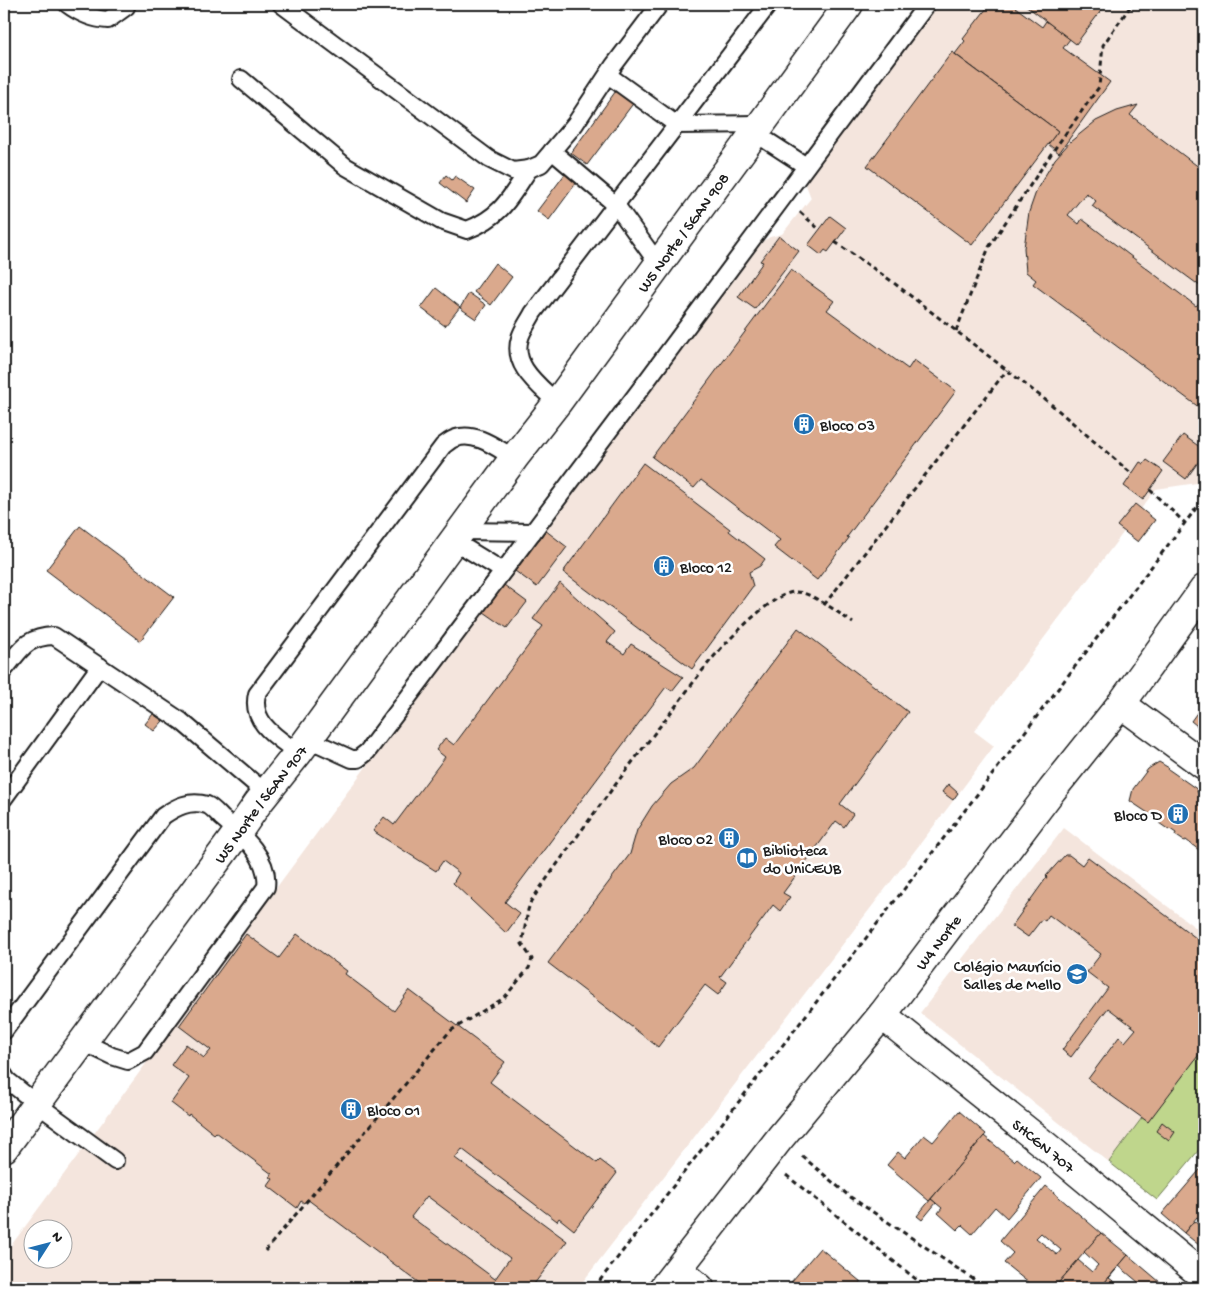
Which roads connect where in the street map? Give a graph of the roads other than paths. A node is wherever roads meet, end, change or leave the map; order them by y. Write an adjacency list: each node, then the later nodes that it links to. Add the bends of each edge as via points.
1 (67, 4): 2 (lane, via 94,19 108,20)
2 (127, 4)
3 (281, 4): 14 (lane, via 489,159 513,172)
4 (660, 4): 8 (lane)
5 (769, 4): 10 (lane)
6 (849, 4): 11 (main road, W5 Norte / SGAN 908)
7 (927, 4): 13 (lane)
8 (608, 74): 10 (lane); 12 (lane, via 575,124)
9 (242, 79): 14 (lane, via 346,166 442,221 466,230 482,224 502,209)
10 (678, 124): 11 (lane); 15 (lane)
11 (758, 128): 13 (lane); 16 (main road, W5 Norte / SGAN 908)
12 (552, 151): 14 (lane, via 541,164); 15 (lane)
13 (806, 166): 19 (lane)
14 (529, 169)
15 (616, 205): 16 (lane); 17 (lane, via 533,313 520,338 518,354 527,373)
16 (658, 265): 17 (main road, W5 Norte / SGAN 908)
17 (558, 403): 18 (main road, W5 Norte / SGAN 908)
18 (514, 458): 20 (main road, W5 Norte / SGAN 907); 26 (lane, via 477,438 454,438 443,446 257,694 255,704 264,726)
19 (533, 532): 20 (lane); 21 (lane)
20 (457, 536): 21 (lane); 26 (main road, W5 Norte / SGAN 907)
21 (503, 571): 26 (lane, via 364,756 358,759)
22 (1204, 589): 25 (main road, W4 Norte)
23 (100, 666): 24 (lane, via 54,636 43,636 27,642); 28 (lane, via 181,721); 29 (lane)
24 (4, 670)
25 (1121, 704): 27 (main road); 31 (main road, W4 Norte)
26 (303, 746): 28 (main road, W5 Norte / SGAN 907)
27 (1204, 765)
28 (266, 793): 30 (main road, W5 Norte / SGAN 907)
29 (4, 798)
30 (238, 832): 32 (lane, via 208,806 178,806 163,816); 33 (main road, W5 Norte / SGAN 907); 33 (lane, via 263,865 268,876 266,887 145,1052 128,1061)
31 (882, 1015): 38 (main road, SHCGN 707); 39 (main road, W4 Norte)
32 (4, 1031)
33 (83, 1042): 35 (main road, W5 Norte / SGAN 907)
34 (4, 1075): 35 (lane)
35 (37, 1104): 36 (main road, W5 Norte / SGAN 907); 37 (lane)
36 (6, 1140)
37 (115, 1161)
38 (1204, 1277)
39 (670, 1279): 40 (main road)
40 (700, 1288)

